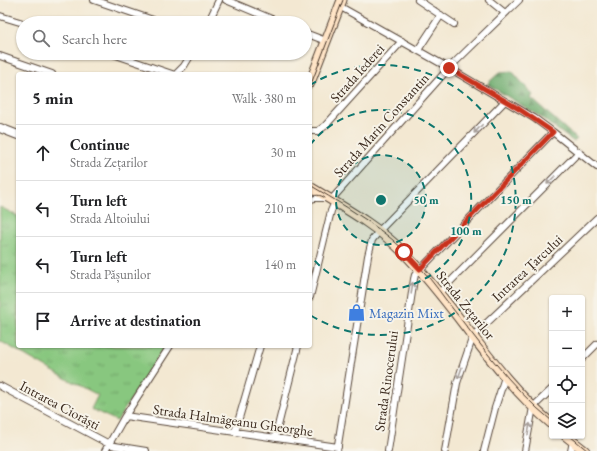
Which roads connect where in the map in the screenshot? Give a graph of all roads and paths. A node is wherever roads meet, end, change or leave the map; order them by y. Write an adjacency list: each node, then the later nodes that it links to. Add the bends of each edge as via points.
1 (94, 0): 11 (street)
2 (219, 0): 12 (street)
3 (226, 0): 13 (street)
4 (418, 0): 9 (street)
5 (489, 0): 8 (street)
6 (519, 0): 8 (street, Strada Marin Constantin)
7 (340, 3): 17 (main road); 18 (street)
8 (506, 13): 23 (street, Strada Marin Constantin)
9 (441, 15): 15 (street); 19 (street)
10 (0, 16): 14 (street)
11 (141, 16)
12 (211, 16)
13 (265, 16)
14 (16, 21)
15 (454, 24)
16 (312, 36): 17 (street)
17 (326, 41): 27 (main road)
18 (402, 41): 19 (street); 30 (street, Strada Iederei, via 325,126 318,131)
19 (418, 50): 23 (street)
20 (0, 56): 24 (street)
21 (131, 60): 25 (street)
22 (188, 60): 26 (street)
23 (449, 68): 28 (street); 37 (street, Strada Marin Constantin)
24 (46, 72)
25 (166, 72)
26 (178, 72)
27 (312, 78)
28 (505, 101): 31 (street); 39 (street, one-way to 39)
29 (0, 128): 32 (street)
30 (312, 130)
31 (553, 132): 33 (street); 40 (street)
32 (16, 134)
33 (579, 152): 34 (street); 42 (street, one-way to 42)
34 (597, 167)
35 (312, 188): 37 (main road, Strada Zețarilor)
36 (312, 199): 37 (street)
37 (331, 200): 39 (main road, Strada Zețarilor); 41 (street, Strada Marin Constantin, via 332,211)
38 (597, 218): 43 (street, Intrarea Țarcului)
39 (379, 231): 40 (main road, Strada Zețarilor); 59 (street, via 372,240 368,256)
40 (420, 269): 42 (main road, Strada Zețarilor); 62 (street, Strada Rinocerului, one-way to 40, via 414,279)
41 (312, 289)
42 (439, 293): 43 (main road, Strada Zețarilor)
43 (473, 336): 49 (main road, Strada Zețarilor); 63 (street, one-way to 63, via 457,383)
44 (597, 344): 48 (street)
45 (169, 348): 53 (street)
46 (259, 348): 55 (street)
47 (298, 348): 56 (street)
48 (585, 356)
49 (505, 377): 52 (main road, Strada Zețarilor); 64 (street)
50 (0, 386): 58 (street, Intrarea Ciorăști)
51 (549, 391): 52 (street)
52 (533, 407): 54 (main road, Strada Zețarilor); 65 (street, one-way to 52)
53 (125, 416): 55 (street, Strada Halmăgeanu Gheorghe); 58 (street)
54 (549, 421)
55 (235, 432): 56 (street, Strada Halmăgeanu Gheorghe)
56 (275, 438): 59 (street, Strada Halmăgeanu Gheorghe)
57 (570, 439): 66 (street); 67 (main road)
58 (109, 444): 60 (street); 61 (street, Intrarea Ciorăști)
59 (338, 449)
60 (105, 451)
61 (146, 451)
62 (388, 451)
63 (446, 451)
64 (484, 451)
65 (525, 451)
66 (571, 451)
67 (585, 451)

